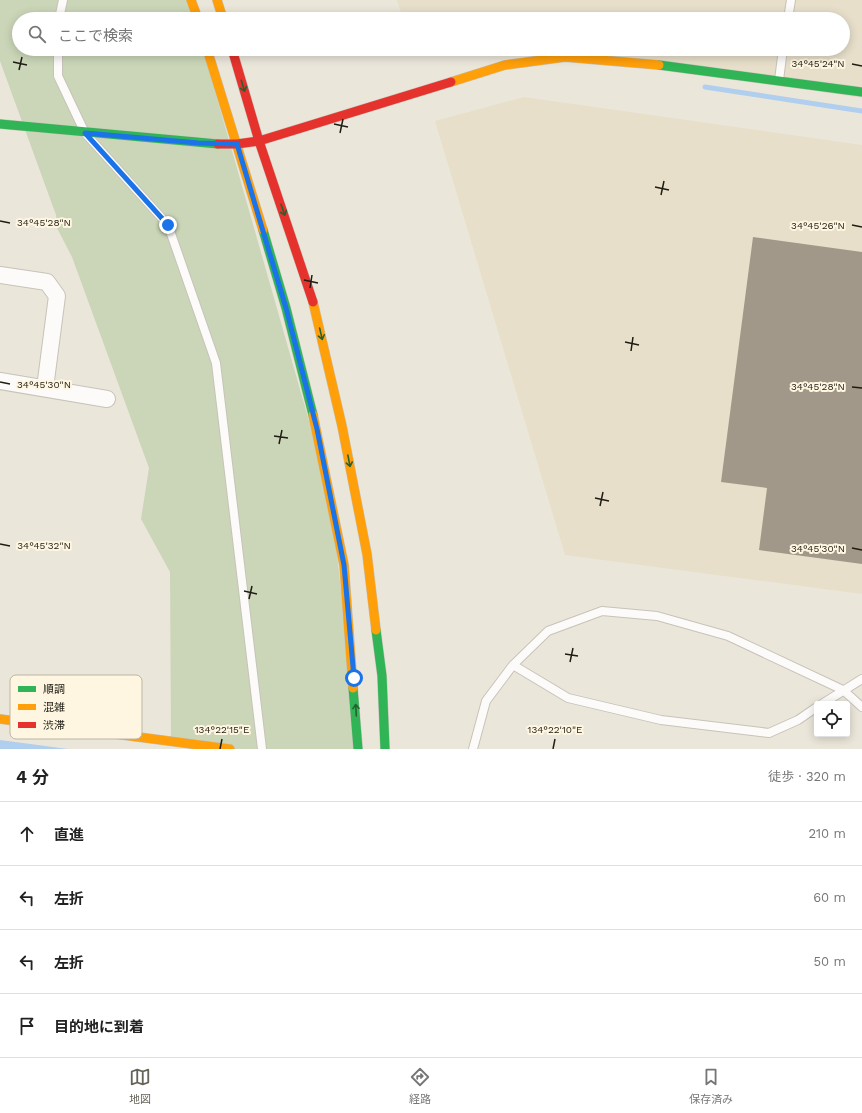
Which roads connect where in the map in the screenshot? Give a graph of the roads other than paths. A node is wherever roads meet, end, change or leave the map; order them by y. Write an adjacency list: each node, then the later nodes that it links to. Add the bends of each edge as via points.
1 (64, 0): 5 (lane)
2 (192, 0): 6 (street)
3 (217, 0): 7 (street)
4 (791, 0): 8 (lane)
5 (61, 12)
6 (196, 12)
7 (221, 12)
8 (789, 12)
9 (58, 56): 16 (lane, via 58,76)
10 (209, 56): 18 (street)
11 (234, 56): 17 (street, one-way to 17)
12 (783, 56): 13 (lane)
13 (779, 81): 14 (street); 17 (street, via 651,64 565,57 505,65)
14 (862, 92)
15 (0, 124): 16 (street)
16 (85, 133): 18 (street); 33 (lane, via 168,225 216,363)
17 (260, 141): 18 (street); 35 (street, one-way to 35, via 312,296 342,426 367,554 382,676)
18 (237, 144): 34 (street, one-way to 18, via 344,565 317,429 286,308)
19 (0, 274): 21 (street, via 47,282 57,296)
20 (0, 380): 21 (street)
21 (45, 388): 22 (street)
22 (107, 399)
23 (513, 665): 25 (lane, via 548,631 602,612 657,616 728,636); 28 (lane, via 568,698 662,720 769,733); 36 (lane, via 486,701)
24 (862, 679): 25 (lane)
25 (843, 690): 26 (lane); 27 (lane)
26 (826, 701)
27 (862, 707)
28 (814, 710)
29 (0, 718): 30 (street)
30 (10, 719)
31 (142, 737): 32 (street)
32 (230, 749)
33 (262, 749)
34 (358, 749)
35 (384, 749)
36 (473, 749)

